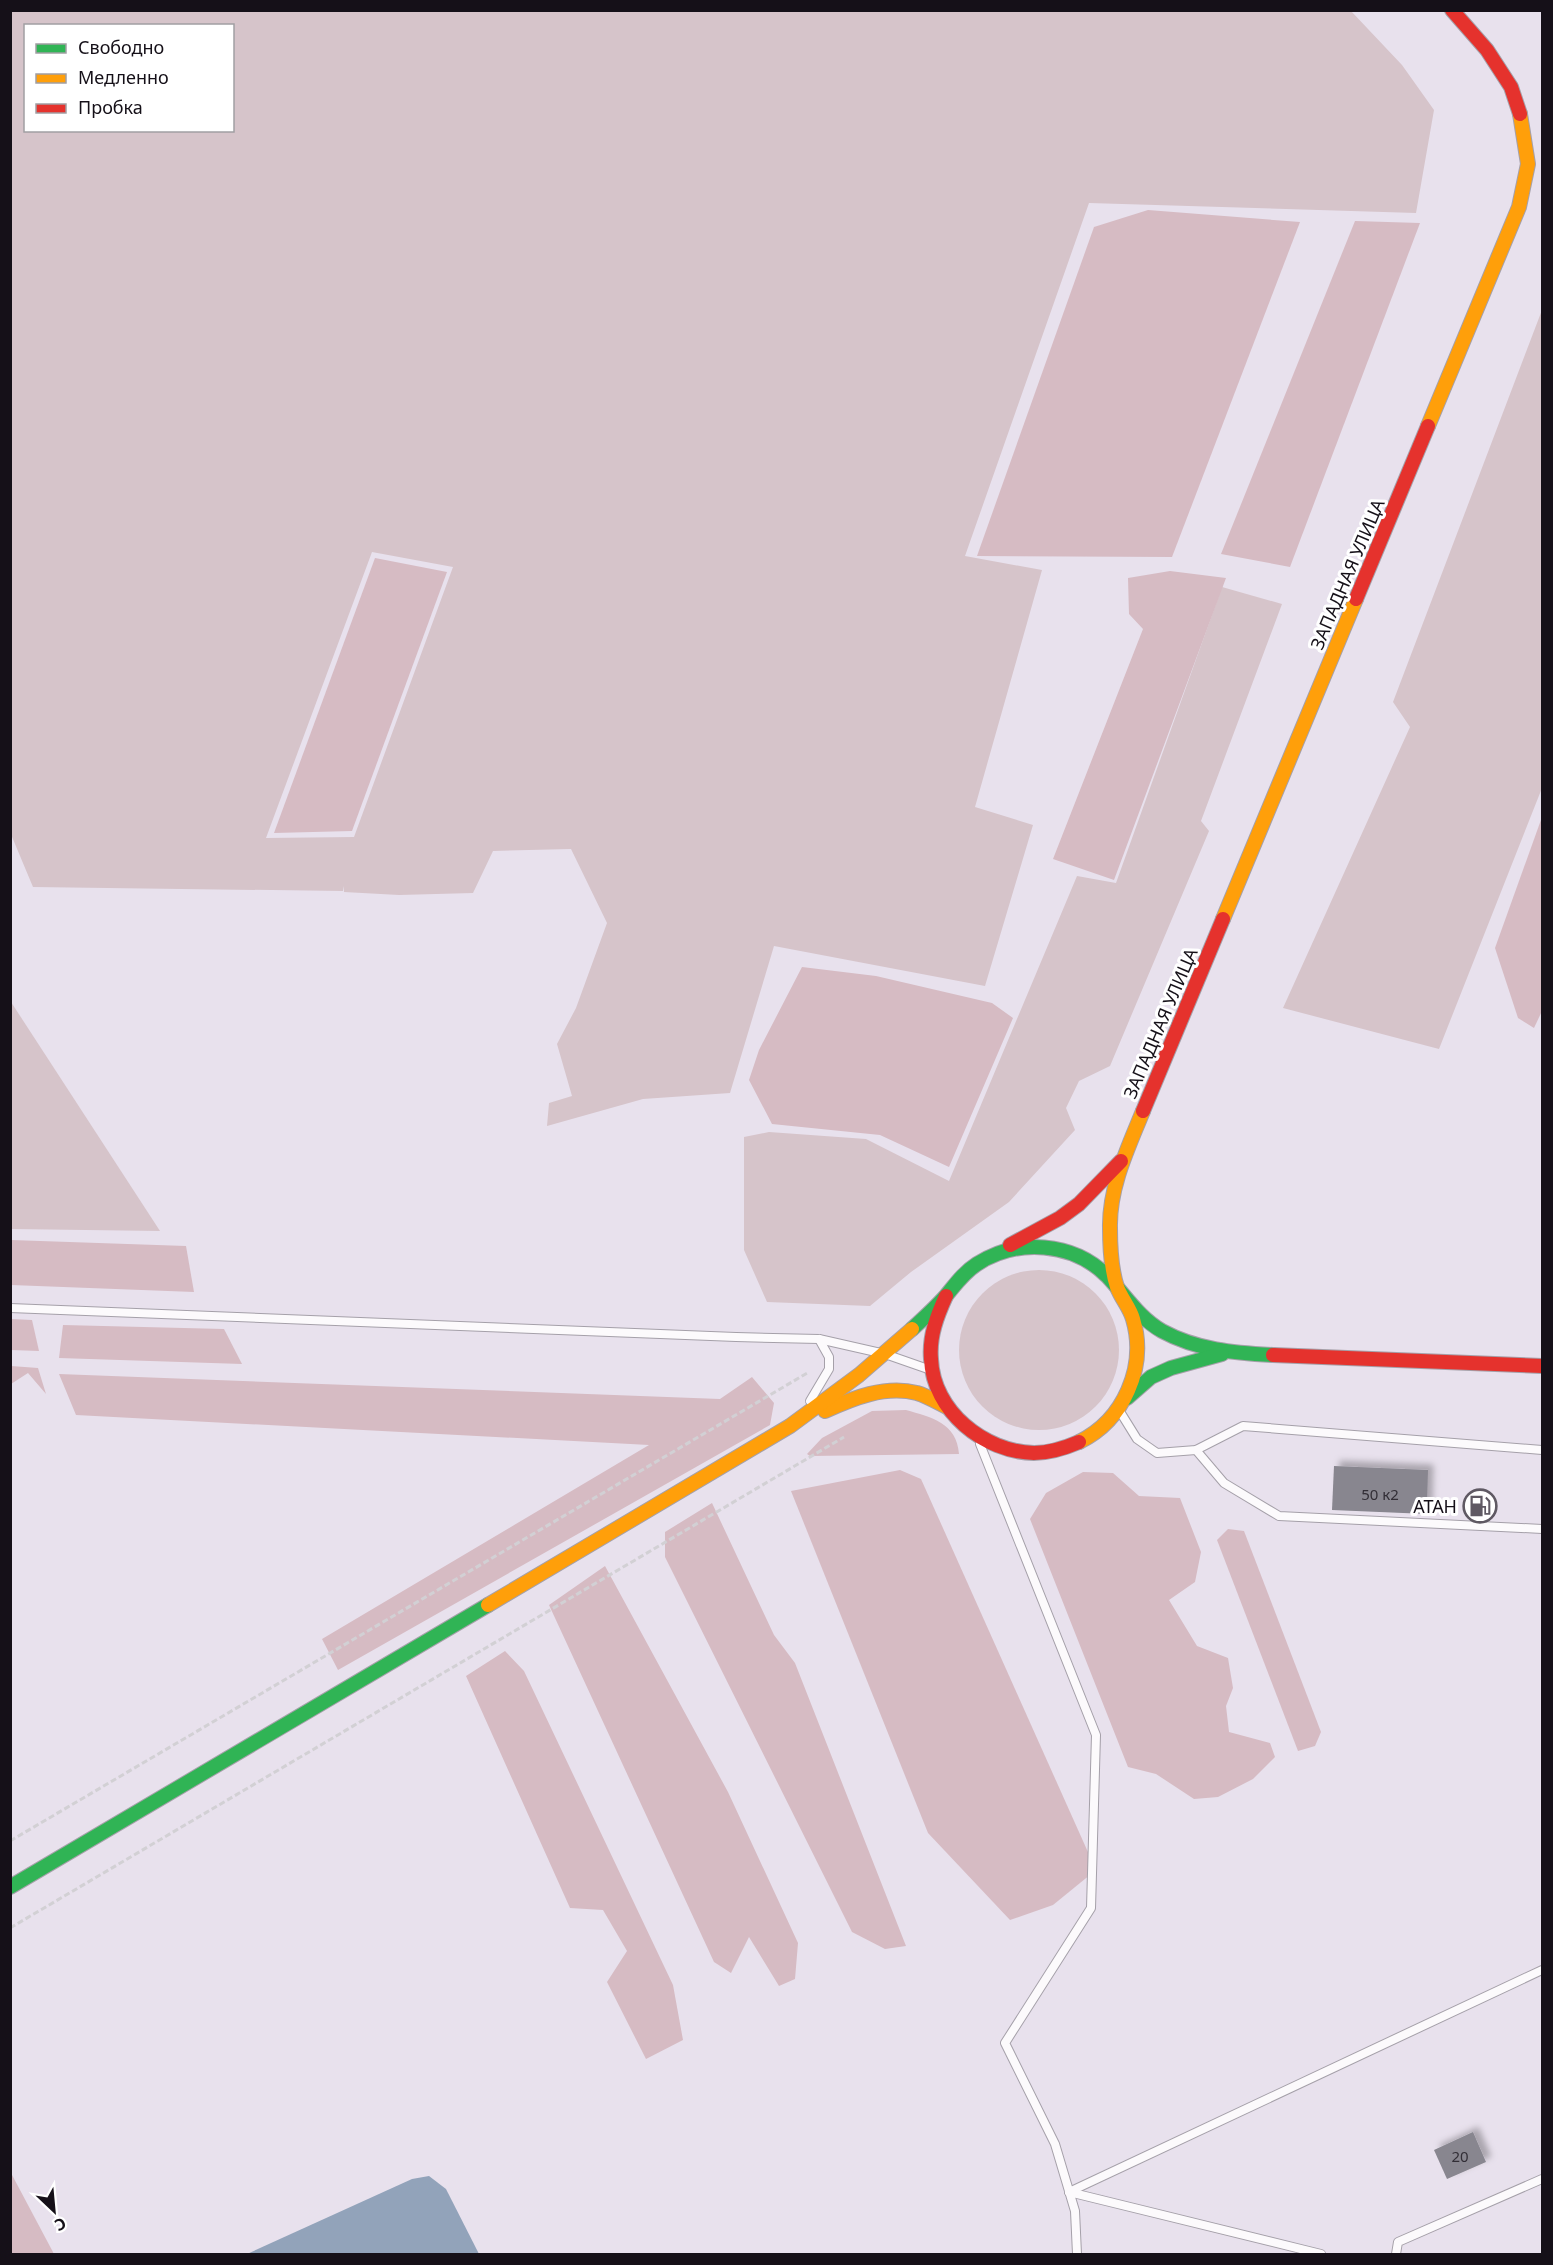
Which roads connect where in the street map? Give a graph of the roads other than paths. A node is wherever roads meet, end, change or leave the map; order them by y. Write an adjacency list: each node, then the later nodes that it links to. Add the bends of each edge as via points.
1 (1452, 10): 2 (main road, ЗАПАДНАЯ УЛИЦА, via 1511,87 1523,122 1528,164 1519,207)
2 (1123, 1159): 3 (main road, ЗАПАДНАЯ УЛИЦА, via 1060,1218); 4 (main road, ЗАПАДНАЯ УЛИЦА, via 1110,1217)
3 (982, 1260): 4 (main road, via 1017,1248 1055,1248 1090,1263); 5 (main road, via 961,1276)
4 (1118, 1288): 8 (main road, via 1144,1319 1191,1344); 12 (main road, via 1131,1314 1138,1342 1136,1371)
5 (946, 1296): 9 (main road); 11 (main road, via 932,1332)
6 (10, 1308): 7 (lane)
7 (819, 1339): 9 (lane); 15 (lane, via 829,1358 829,1369 818,1391)
8 (1227, 1353): 10 (main road); 12 (main road, via 1171,1368 1151,1377)
9 (885, 1354): 11 (lane); 15 (main road)
10 (1542, 1366)
11 (932, 1371): 13 (main road)
12 (1126, 1398): 14 (main road)
13 (947, 1407): 15 (main road, via 920,1393 891,1391 861,1396); 16 (main road)
14 (1119, 1410): 16 (main road, via 1099,1431 1060,1450 1017,1452); 17 (lane, via 1137,1439 1157,1453)
15 (790, 1425): 20 (main road)
16 (978, 1437): 23 (lane, via 1096,1735 1091,1908 1005,2043 1055,2144)
17 (1196, 1450): 18 (lane, via 1244,1426); 19 (lane, via 1224,1483 1279,1516)
18 (1542, 1450)
19 (1542, 1529)
20 (10, 1887)
21 (1542, 1970): 23 (lane)
22 (1542, 2179): 26 (lane, via 1398,2242)
23 (1069, 2192): 24 (lane, via 1075,2211); 25 (lane)
24 (1077, 2254)
25 (1321, 2254)
26 (1396, 2254)

